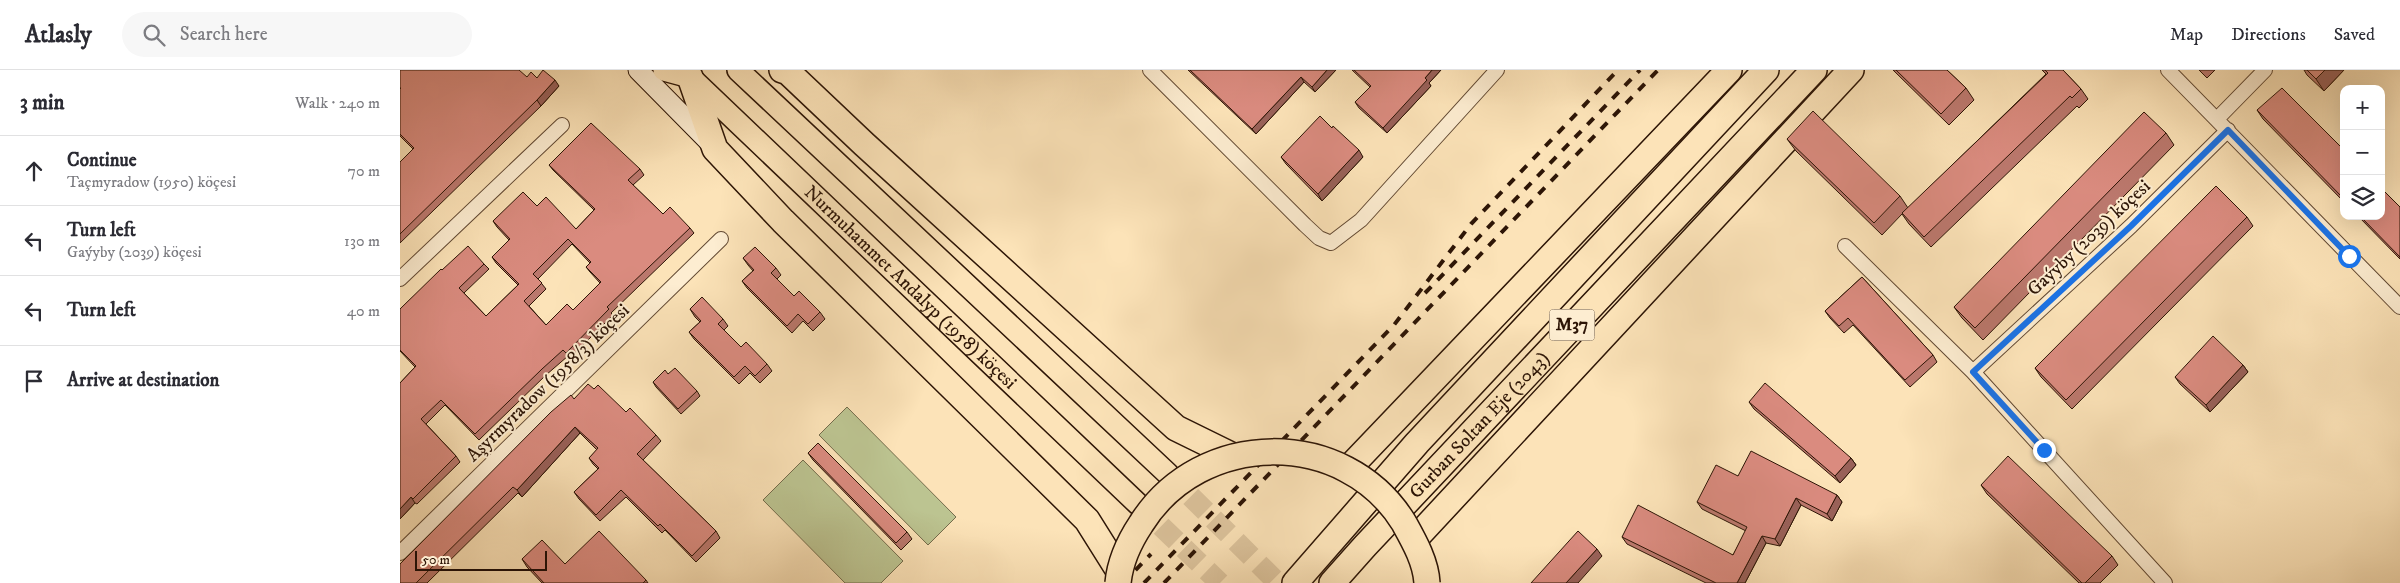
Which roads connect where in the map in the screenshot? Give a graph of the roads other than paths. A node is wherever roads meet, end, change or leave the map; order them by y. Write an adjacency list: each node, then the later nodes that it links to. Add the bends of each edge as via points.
1 (638, 70): 17 (street)
2 (664, 70): 13 (main road)
3 (738, 70): 25 (main road, Nurmuhammet Andalyp (1958) köçesi)
4 (1150, 70): 5 (street, via 1305,225 1330,243 1361,220)
5 (1497, 70)
6 (1729, 70): 24 (highway)
7 (1766, 70): 30 (highway, Gurban Soltan Eje (2043), via 1417,443)
8 (1814, 70): 31 (highway, Gurban Soltan Eje (2043) / M37)
9 (1851, 70): 27 (highway)
10 (2168, 70): 14 (street)
11 (2265, 70): 14 (street)
12 (785, 71): 23 (highway, via 1176,428)
13 (687, 74): 17 (highway); 26 (main road, Nurmuhammet Andalyp (1958) köçesi)
14 (2217, 119): 16 (street)
15 (562, 125): 20 (street)
16 (2228, 130): 21 (street); 22 (street, Gaýyby (2039) köçesi, via 2131,226)
17 (716, 149): 29 (highway, via 783,221 1087,520)
18 (721, 239): 28 (street, Aşyrmyradow (1958/3) köçesi)
19 (1845, 246): 22 (street)
20 (400, 279)
21 (2400, 306)
22 (1973, 372): 33 (street)
23 (1233, 456): 24 (highway, bridge, via 1279,451 1316,457); 29 (highway, bridge, via 1202,468 1173,486 1144,517 1131,539)
24 (1348, 469): 27 (highway, bridge, via 1382,496 1400,516)
25 (1168, 474)
26 (1138, 504)
27 (1414, 540): 32 (highway, bridge)
28 (400, 553)
29 (1119, 577)
30 (1295, 583)
31 (1332, 583)
32 (1426, 583)
33 (2165, 583)

